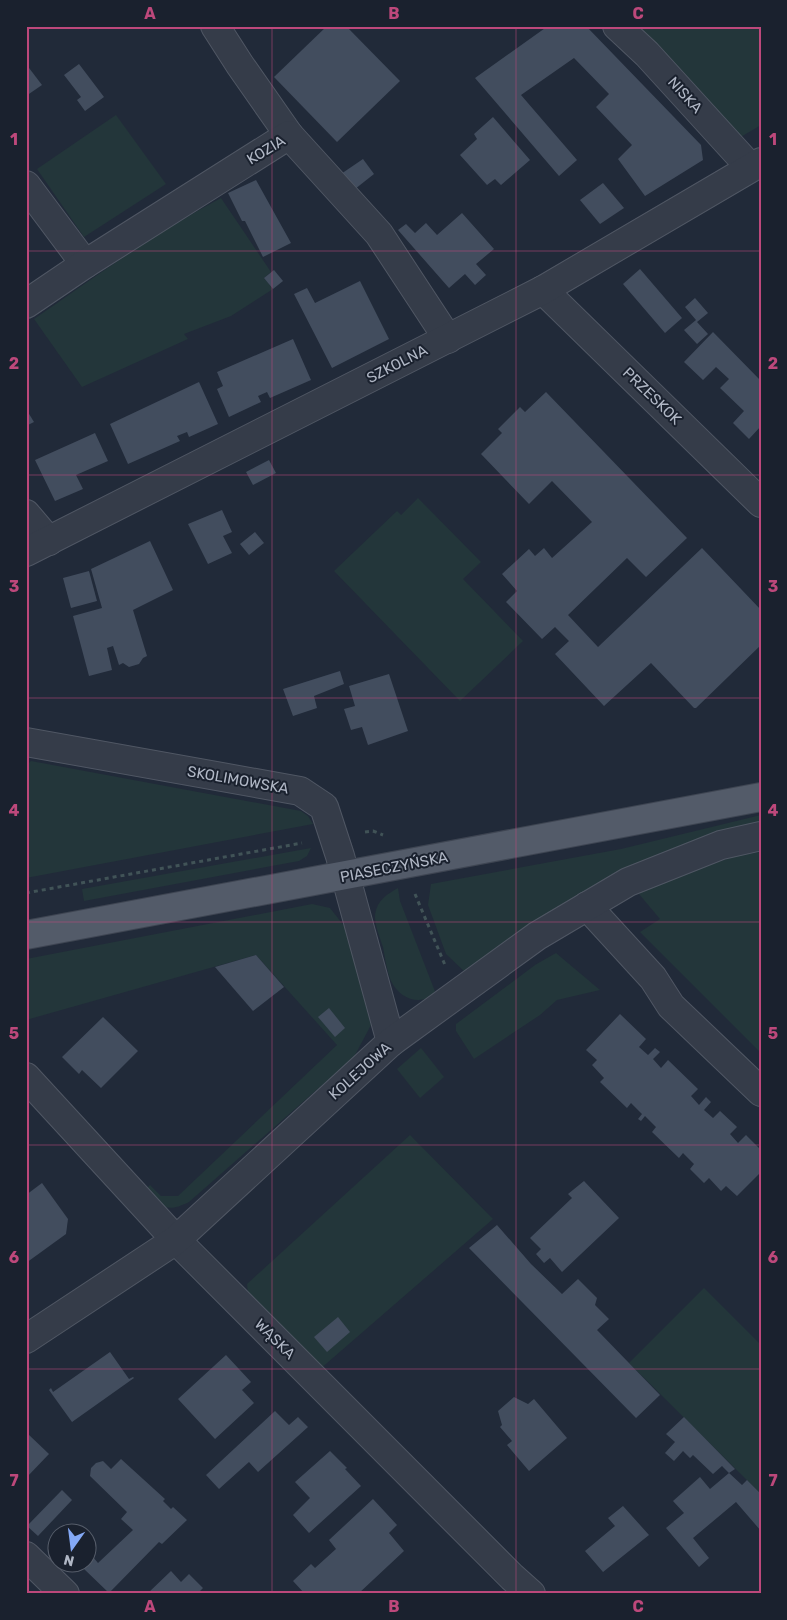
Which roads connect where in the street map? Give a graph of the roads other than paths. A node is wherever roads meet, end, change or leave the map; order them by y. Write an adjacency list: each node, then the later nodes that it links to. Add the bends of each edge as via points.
1 (215, 26): 3 (street)
2 (616, 26): 4 (street, NISKA)
3 (289, 135): 6 (street, KOZIA); 9 (street, KOZIA, via 379,234)
4 (755, 165): 7 (street, SZKOLNA)
5 (26, 185): 6 (street)
6 (85, 264): 8 (street, KOZIA)
7 (543, 290): 9 (street, SZKOLNA); 10 (street, PRZESKOK)
8 (26, 304)
9 (448, 339): 12 (street, SZKOLNA)
10 (761, 503)
11 (26, 514): 12 (street)
12 (37, 546)
13 (26, 742): 16 (street, SKOLIMOWSKA, via 300,791 324,807)
14 (761, 797): 16 (main road, PIASECZYŃSKA)
15 (761, 836): 17 (street, KOLEJOWA, via 721,845 628,882)
16 (346, 876): 18 (main road, PIASECZYŃSKA); 19 (street, SKOLIMOWSKA)
17 (587, 906): 19 (street, KOLEJOWA, via 538,936); 21 (street, via 653,978 671,1006)
18 (26, 935)
19 (391, 1042): 22 (street, KOLEJOWA)
20 (26, 1077): 22 (street, WĄSKA)
21 (761, 1092)
22 (176, 1240): 23 (street, KOLEJOWA); 26 (street, WĄSKA)
23 (26, 1339)
24 (26, 1556): 25 (street)
25 (65, 1594)
26 (531, 1594)

